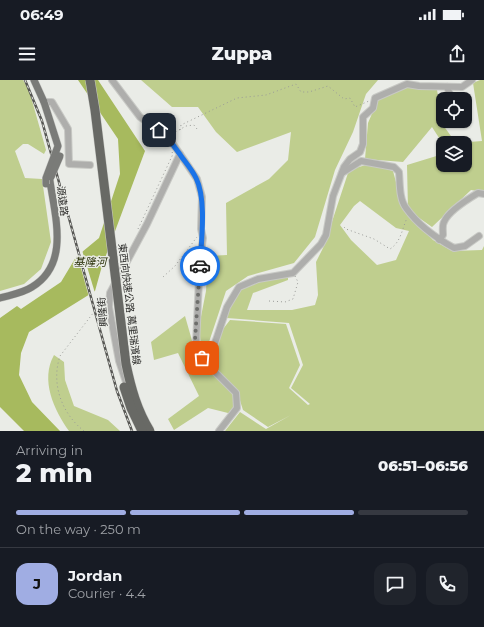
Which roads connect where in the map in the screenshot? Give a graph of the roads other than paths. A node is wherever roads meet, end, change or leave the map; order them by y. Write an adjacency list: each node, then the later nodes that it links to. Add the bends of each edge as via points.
1 (34, 80): 9 (main road, 源遠路)
2 (38, 80): 9 (main road, 源遠路)
3 (84, 80): 20 (highway, 東西向快速公路 萬里瑞濱線, bridge, via 90,111 119,359 131,408)
4 (90, 80): 21 (highway, 東西向快速公路 萬里瑞濱線, bridge, via 126,364 130,386)
5 (112, 80): 10 (street, via 140,117 168,137)
6 (472, 80): 7 (street, via 462,87)
7 (447, 87): 8 (street); 12 (street, via 407,84 375,98 373,108 363,117 360,152 350,159)
8 (449, 92)
9 (46, 101): 11 (street, via 52,102 68,129 70,164); 13 (main road, 源遠路, bridge, via 58,146 47,174)
10 (180, 154): 19 (street, via 197,179 202,197 203,238 195,340); 21 (street, 興隆街, via 147,224 110,293 109,307 118,361)
11 (90, 165)
12 (342, 174): 16 (street, via 361,161 394,167 399,172 401,196 406,208); 19 (street, via 333,196 326,234 314,253 293,273 258,279 239,287 226,307 212,351)
13 (48, 183): 17 (main road, 源遠路, via 55,243 53,254 40,276 30,285); 18 (main road, 源遠路, via 59,241 54,262 32,288)
14 (484, 194): 16 (street, via 478,193 463,202 446,218 443,223 443,235)
15 (479, 236): 16 (street, via 465,246 454,248)
16 (439, 240)
17 (0, 295)
18 (0, 298)
19 (201, 356): 22 (street, via 236,393 237,408)
20 (142, 431)
21 (148, 431)
22 (219, 431)

